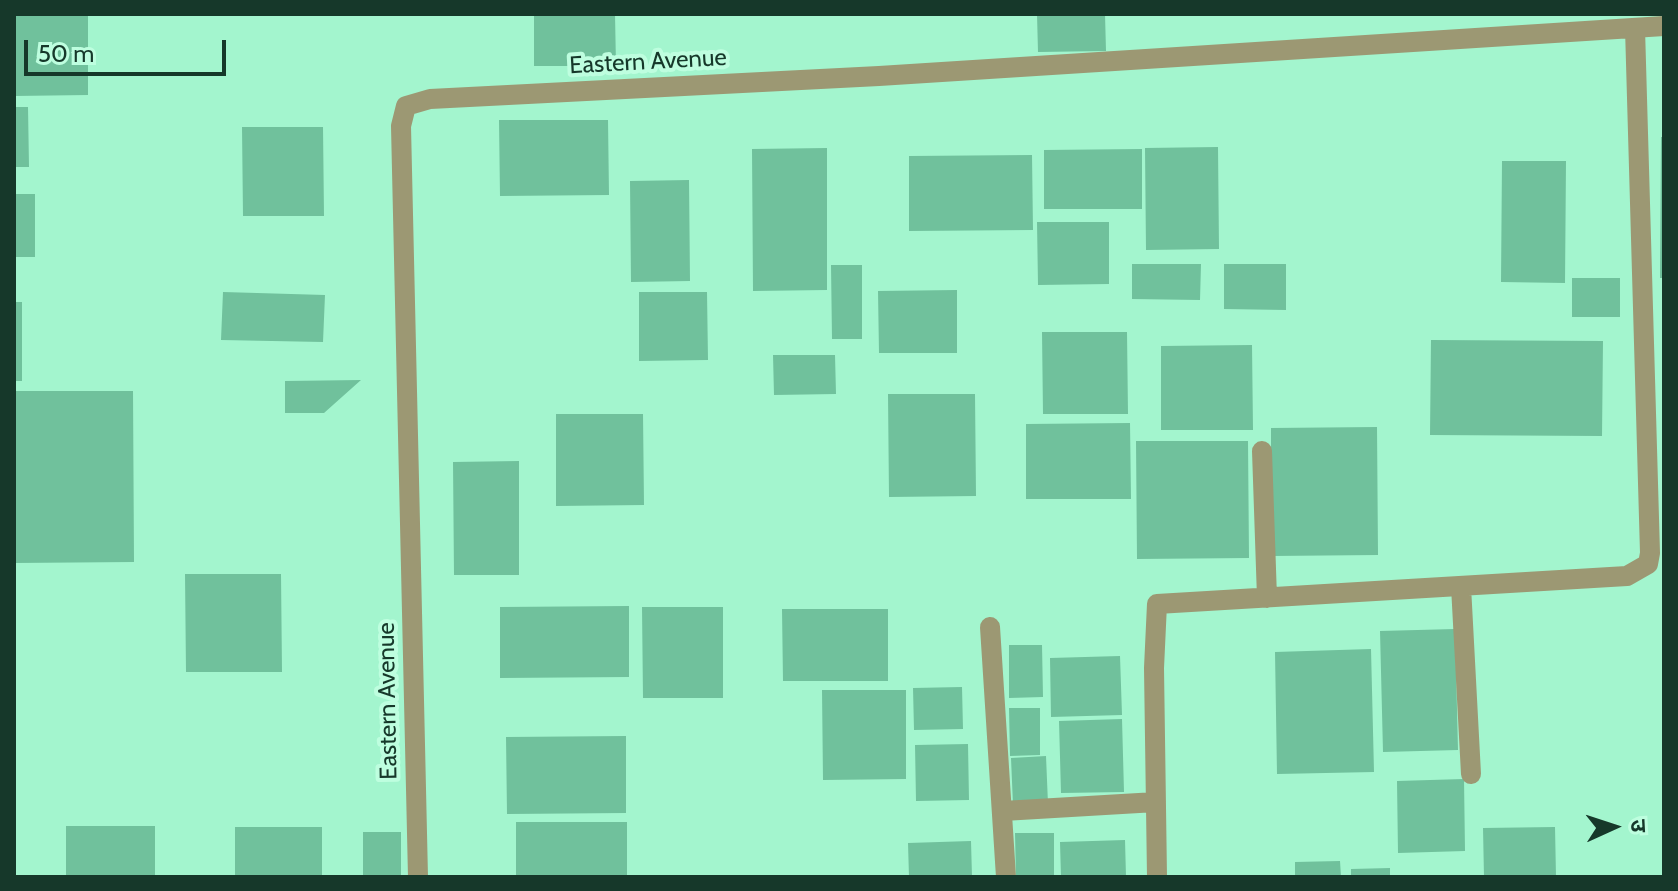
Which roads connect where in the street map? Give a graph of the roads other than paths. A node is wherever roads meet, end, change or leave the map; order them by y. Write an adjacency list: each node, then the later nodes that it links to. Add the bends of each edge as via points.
1 (1664, 26): 2 (street, Eastern Avenue)
2 (1635, 28): 4 (street, via 1648,564 1627,576); 10 (street, Eastern Avenue, via 430,99 406,106 401,126)
3 (1262, 451): 5 (street)
4 (1461, 586): 5 (street); 7 (street)
5 (1267, 598): 8 (street, via 1157,604)
6 (990, 627): 9 (street)
7 (1471, 774)
8 (1156, 802): 9 (street); 12 (street)
9 (1003, 811): 11 (street)
10 (418, 877)
11 (1006, 877)
12 (1157, 877)

